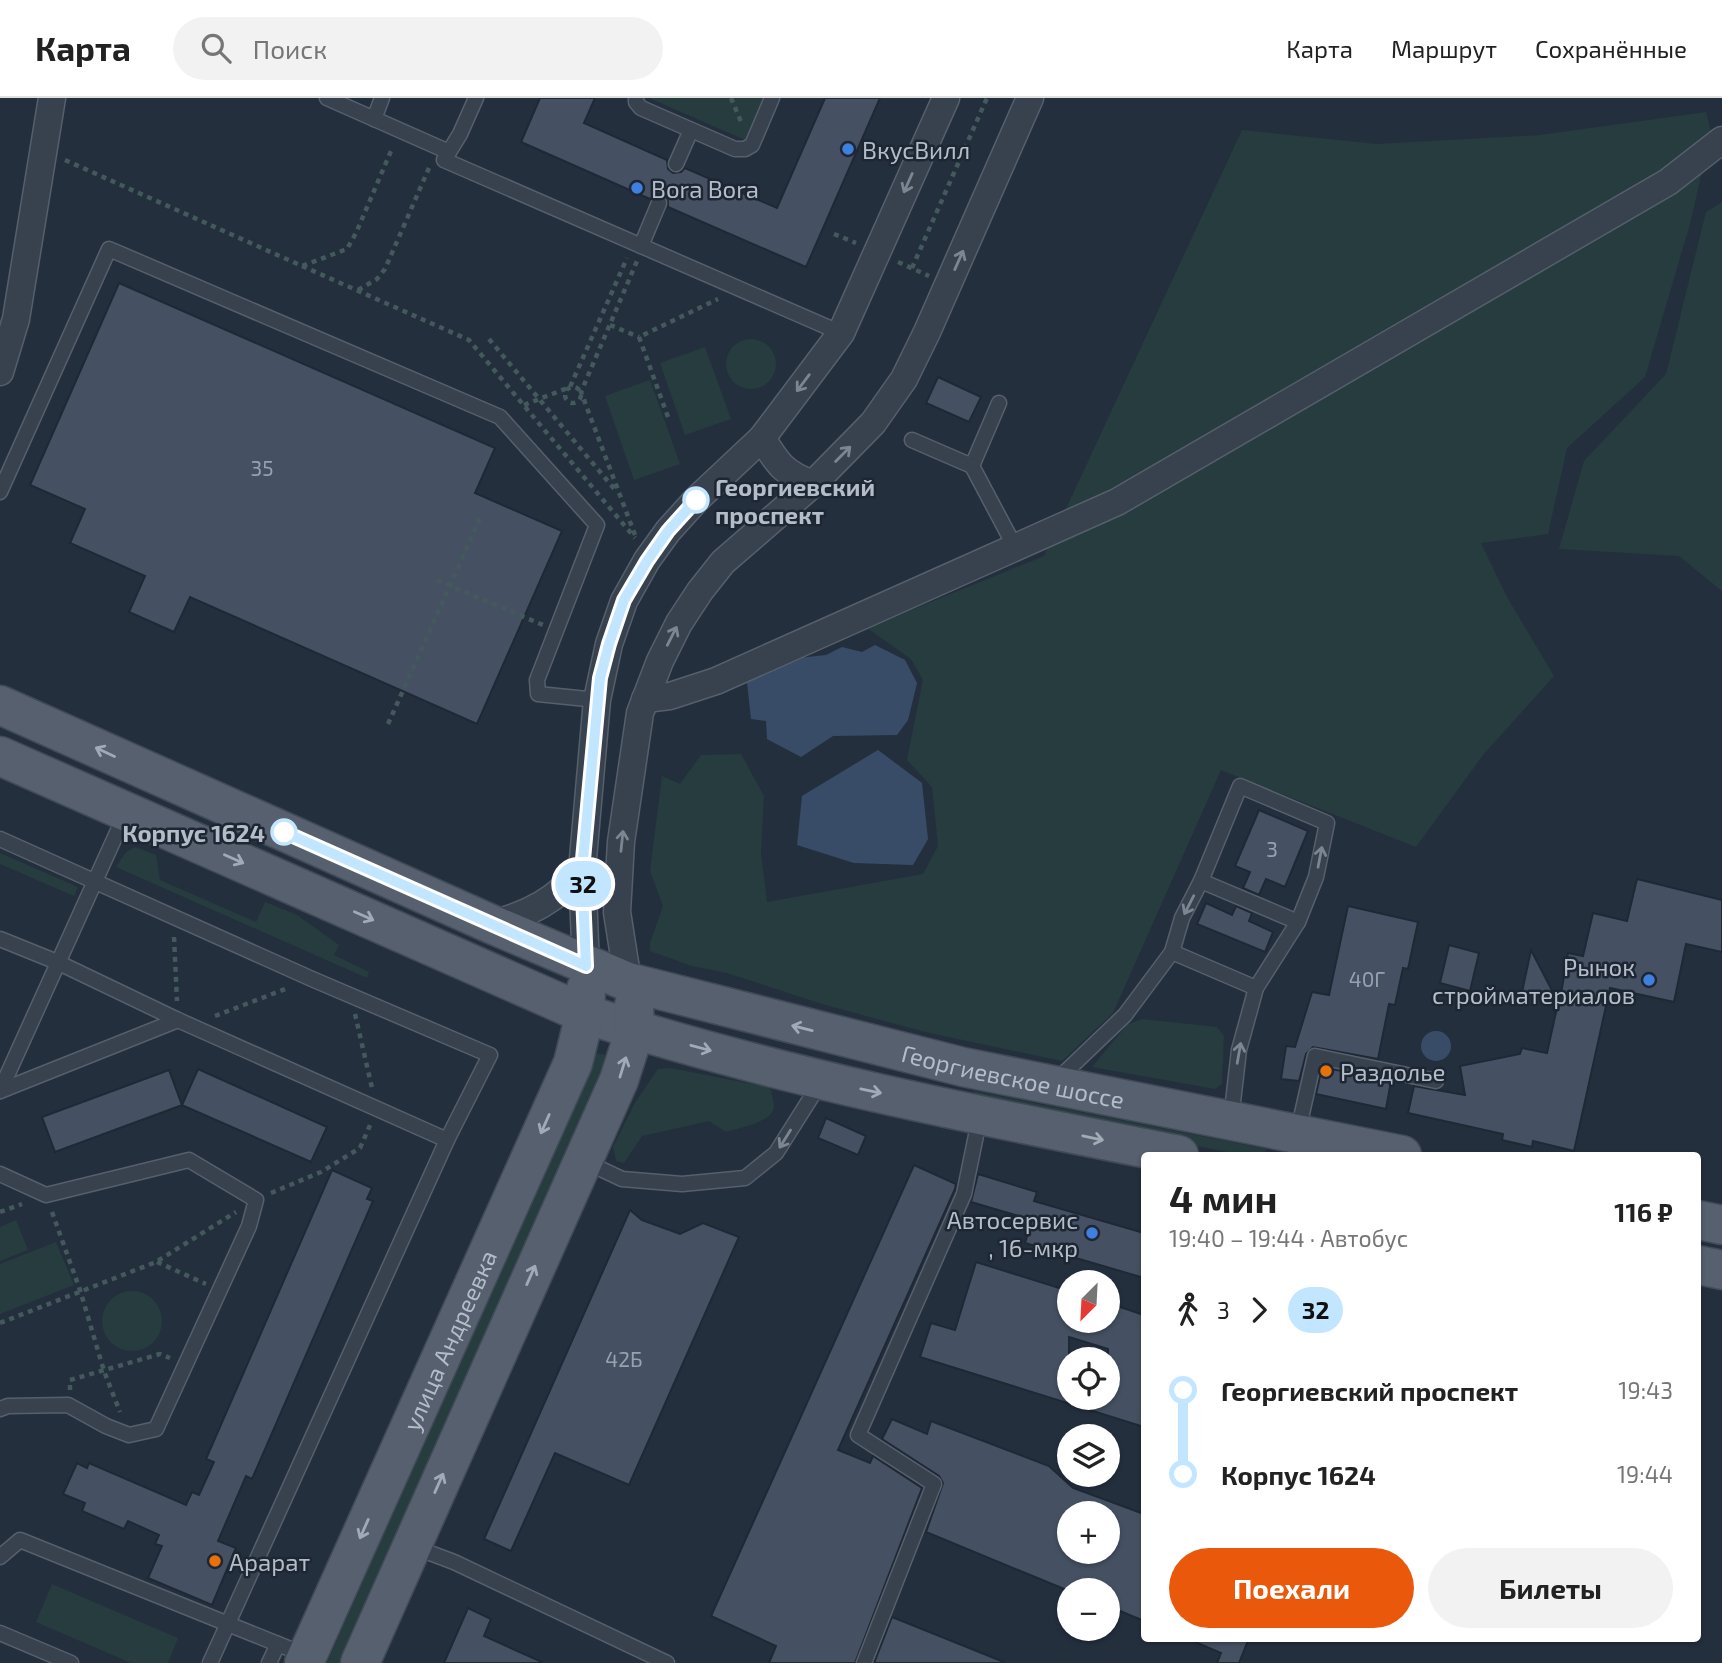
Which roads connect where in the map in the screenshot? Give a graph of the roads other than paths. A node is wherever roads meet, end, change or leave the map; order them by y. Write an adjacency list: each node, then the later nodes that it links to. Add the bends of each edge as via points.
1 (52, 98): 17 (street, via 16,319)
2 (327, 98): 9 (lane)
3 (382, 98): 9 (lane)
4 (476, 98): 12 (lane)
5 (636, 98): 10 (lane, via 641,108)
6 (772, 98): 10 (lane, via 752,145 745,149)
7 (946, 98): 16 (street, one-way to 16)
8 (1030, 98): 22 (street, one-way to 8, via 873,423 904,379)
9 (373, 119): 12 (lane)
10 (691, 130): 13 (lane)
11 (1719, 138): 24 (street, via 1668,182 1117,502)
12 (449, 152): 15 (lane, via 444,160)
13 (676, 164)
14 (659, 203): 15 (lane)
15 (637, 249): 16 (lane)
16 (841, 333): 19 (street, one-way to 19)
17 (0, 372)
18 (999, 403): 21 (lane)
19 (762, 438): 22 (street, via 782,468); 26 (street, via 696,500 647,561 624,600 612,633)
20 (912, 440): 21 (lane)
21 (972, 466): 24 (lane)
22 (813, 484): 25 (street, one-way to 22, via 679,623 711,576)
23 (0, 492): 26 (lane, via 109,248 500,417 597,525 537,680 538,694)
24 (1014, 547): 25 (street, via 716,681)
25 (645, 699): 40 (street, one-way to 25, via 617,912 631,775)
26 (597, 700): 31 (street)
27 (0, 705): 35 (main road, one-way to 27)
28 (0, 756): 29 (main road)
29 (127, 812): 32 (lane); 42 (main road, one-way to 42)
30 (0, 839): 32 (lane)
31 (582, 870): 35 (street, via 546,903); 39 (street)
32 (95, 880): 38 (lane); 51 (lane, via 490,1055)
33 (1201, 881): 34 (lane); 34 (lane, one-way to 33, via 1316,877 1327,822 1240,786); 37 (lane, one-way to 37, via 1182,918)
34 (1298, 922): 41 (lane)
35 (491, 924): 39 (main road)
36 (0, 939): 38 (lane)
37 (1172, 952): 41 (lane); 47 (lane, via 1125,1015)
38 (57, 962): 43 (lane); 48 (lane)
39 (586, 966): 40 (main road); 42 (main road, улица Андреевка)
40 (628, 982): 44 (main road); 47 (main road, Георгиевское шоссе, one-way to 40, via 963,1067)
41 (1256, 988): 50 (lane, one-way to 41, via 1239,1050)
42 (585, 1014): 44 (main road); 66 (main road, улица Андреевка, one-way to 66, via 573,1063)
43 (185, 1023): 48 (lane); 51 (lane)
44 (635, 1030): 45 (main road, Георгиевское шоссе, one-way to 45); 55 (main road, улица Андреевка, one-way to 44, via 620,1080)
45 (814, 1079): 49 (main road, Георгиевское шоссе, one-way to 49); 55 (lane, one-way to 55, via 812,1096 776,1153 745,1178 682,1184 622,1179)
46 (1436, 1081): 52 (lane, via 1315,1056)
47 (1052, 1085): 50 (main road, Георгиевское шоссе)
48 (0, 1091)
49 (981, 1115): 53 (main road, Георгиевское шоссе, one-way to 53); 72 (lane, via 964,1194 858,1435 934,1484)
50 (1231, 1120): 52 (main road, Георгиевское шоссе)
51 (447, 1140): 64 (lane)
52 (1297, 1141): 54 (main road, Георгиевское шоссе)
53 (1164, 1152)
54 (1380, 1152)
55 (583, 1160): 62 (main road, улица Андреевка, one-way to 55)
56 (0, 1174): 61 (lane, via 46,1195 189,1160 256,1200 249,1226 156,1429 129,1435 68,1405)
57 (1701, 1221): 58 (main road)
58 (1722, 1225)
59 (1701, 1266): 60 (main road)
60 (1722, 1270)
61 (0, 1409)
62 (411, 1545): 70 (main road, улица Андреевка); 71 (lane)
63 (0, 1556): 64 (lane, via 20,1540)
64 (228, 1623): 66 (lane); 68 (lane)
65 (0, 1633): 67 (lane)
66 (296, 1654): 69 (lane)
67 (71, 1663)
68 (210, 1663)
69 (269, 1663)
70 (360, 1663)
71 (667, 1663)
72 (864, 1663)

